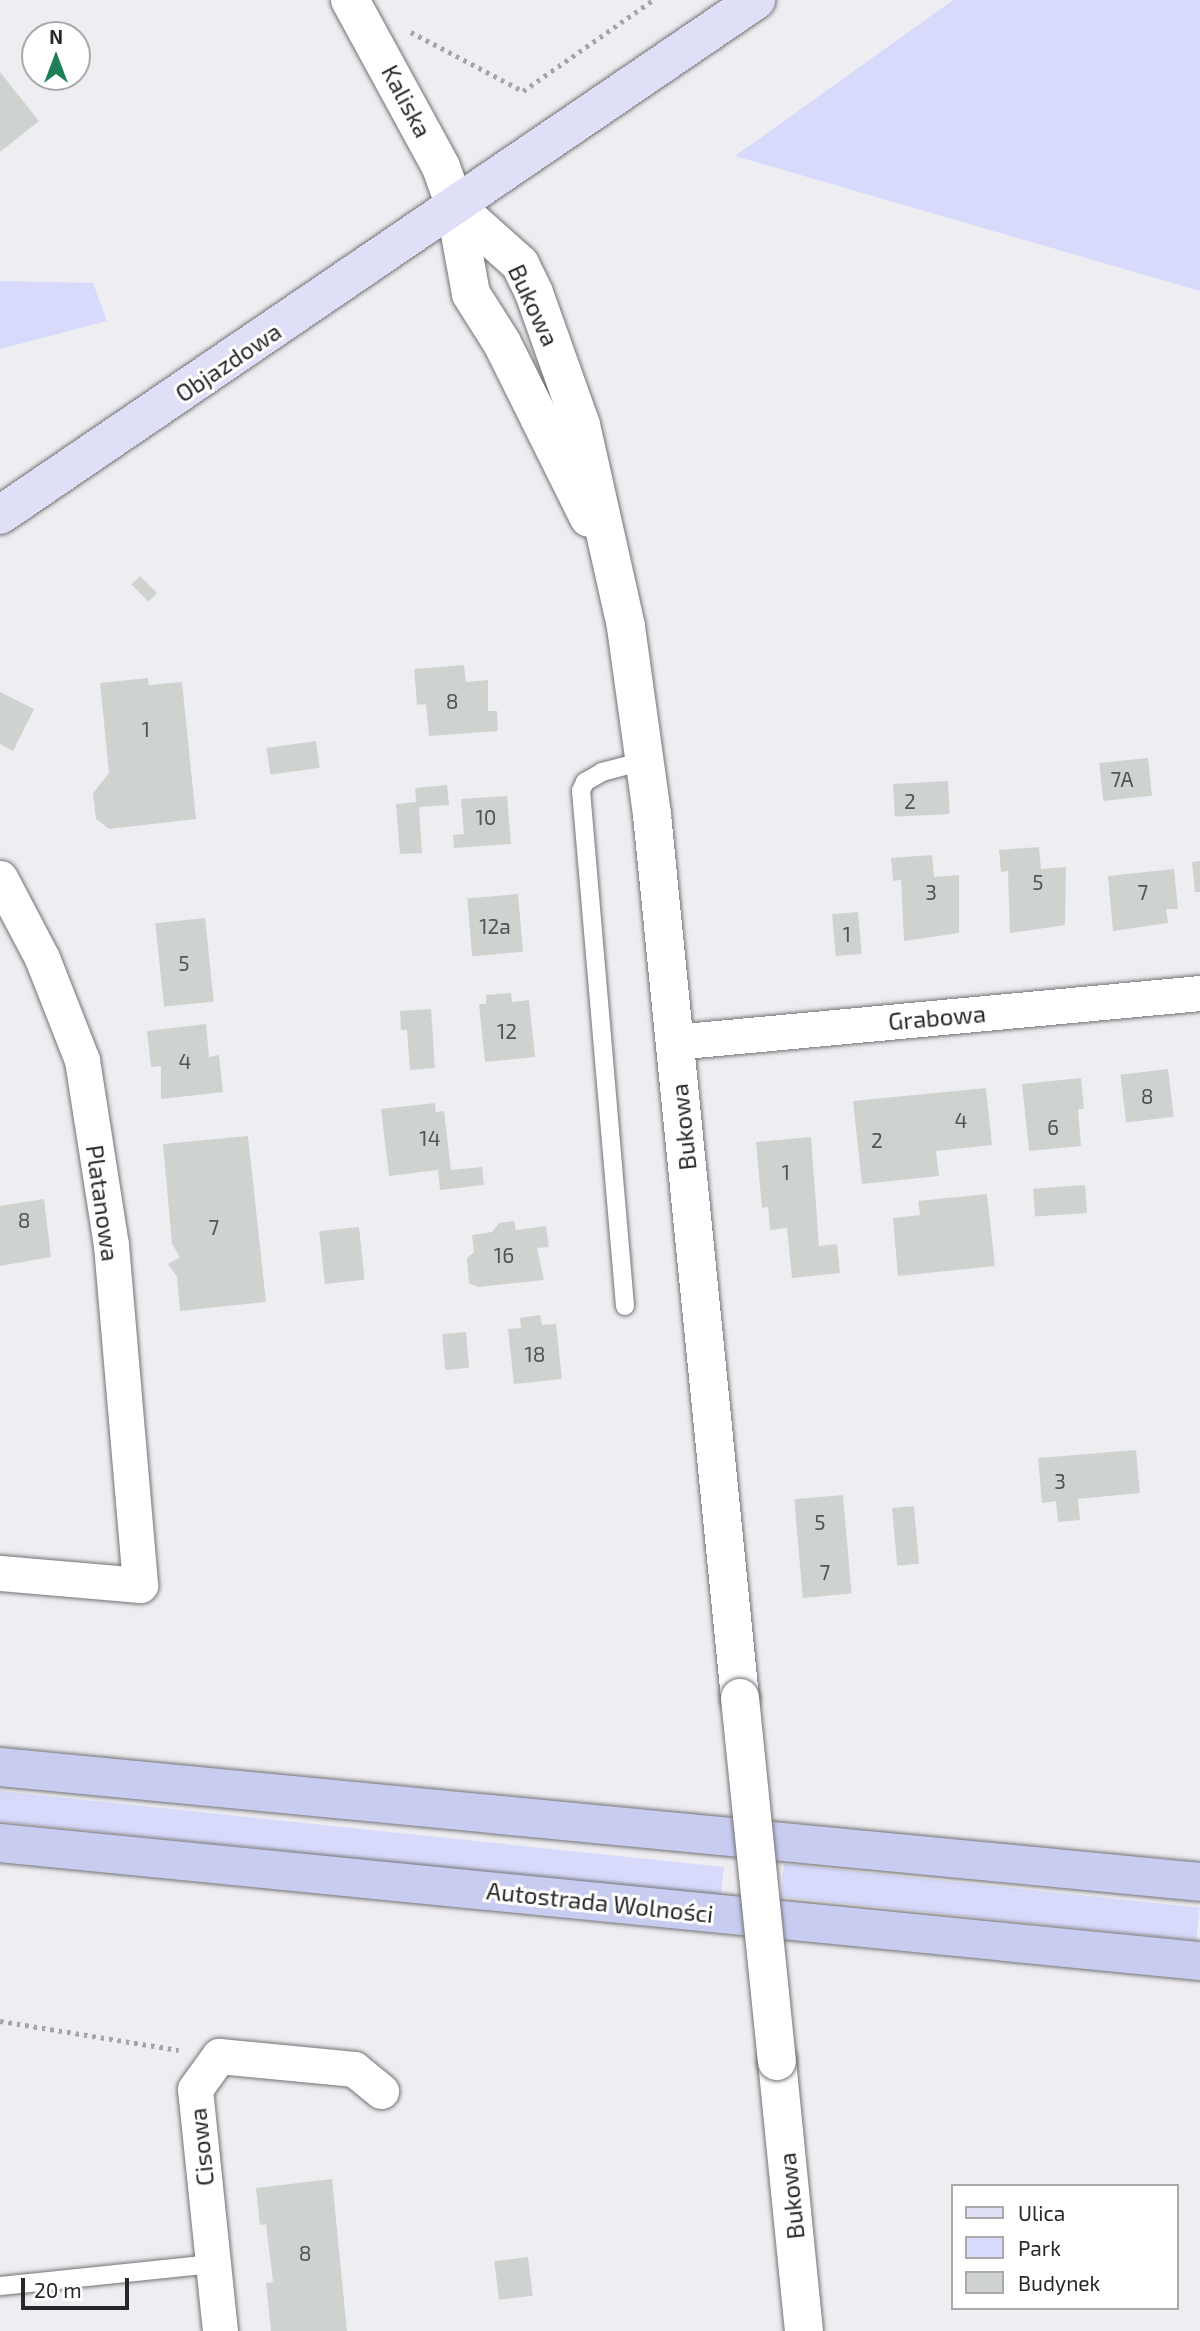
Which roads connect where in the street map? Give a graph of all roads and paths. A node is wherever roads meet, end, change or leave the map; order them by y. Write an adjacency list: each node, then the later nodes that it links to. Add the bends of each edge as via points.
1 (350, 0): 5 (main road, Kaliska, via 408,102)
2 (653, 0): 4 (path, via 523,91)
3 (756, 0): 5 (main road, Objazdowa)
4 (408, 31)
5 (455, 206): 6 (main road, Objazdowa); 7 (main road, Bukowa, via 471,294 502,343); 7 (main road, Bukowa, via 520,264 534,293 581,425)
6 (0, 515)
7 (609, 558): 8 (main road, Bukowa, via 626,627)
8 (644, 761): 11 (main road, Bukowa); 12 (lane, via 602,772 585,782 581,791)
9 (0, 878): 13 (street, Platanowa, via 42,958 82,1060 111,1245 140,1585)
10 (1200, 993): 11 (street, Grabowa)
11 (674, 1042): 24 (main road, Bukowa, bridge)
12 (625, 1306)
13 (0, 1573)
14 (0, 1767): 16 (highway)
15 (0, 1843): 17 (highway, Autostrada Wolności)
16 (1200, 1882)
17 (1200, 1961)
18 (0, 2021): 19 (path)
19 (219, 2056): 20 (street, via 354,2069); 21 (street, Cisowa, via 195,2089)
20 (381, 2091)
21 (213, 2264): 22 (lane); 23 (street, Cisowa)
22 (0, 2286)
23 (220, 2331)
24 (804, 2331)

